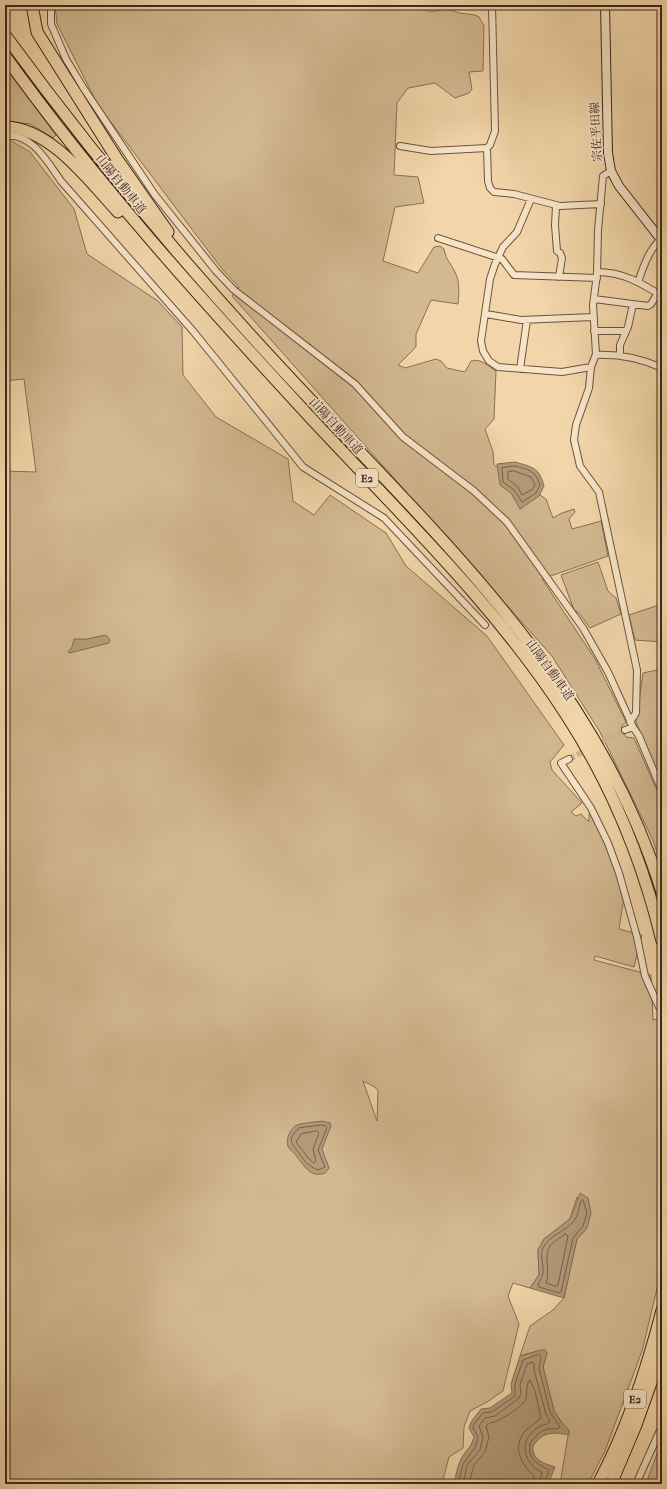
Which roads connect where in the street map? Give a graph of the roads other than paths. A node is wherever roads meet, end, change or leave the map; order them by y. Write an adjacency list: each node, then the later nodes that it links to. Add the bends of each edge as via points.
1 (32, 5): 17 (highway, via 37,32 117,160 168,232)
2 (51, 5): 37 (street, via 51,24 66,59 84,89 155,195 212,266 234,290 355,384 403,437 474,491 507,522 583,628 608,672)
3 (492, 5): 10 (street, via 495,132)
4 (605, 5): 11 (main road, 宗佐平田線, via 608,153)
5 (5, 36): 17 (highway, 山陽自動車道 / E2)
6 (5, 56): 25 (highway, 山陽自動車道 / E2, via 126,211)
7 (5, 127): 25 (highway, via 30,132 62,154)
8 (5, 136): 36 (street, via 27,141 45,156 61,181 194,331 303,467 384,518)
9 (400, 146): 10 (street, via 431,151)
10 (487, 148): 12 (street, via 490,188 494,192)
11 (611, 171): 13 (street, via 603,176); 16 (main road, 宗佐平田線, via 619,186)
12 (531, 199): 14 (street); 18 (street, via 517,232 503,247)
13 (601, 204): 14 (street); 19 (street)
14 (556, 206): 20 (street, via 555,241 562,258)
15 (438, 238): 18 (street)
16 (661, 240): 21 (street, via 656,243)
17 (179, 255): 41 (highway, 山陽自動車道 / E2, via 278,365 444,541 546,665 578,711 628,803)
18 (498, 257): 20 (street, via 514,275); 26 (street, via 490,278)
19 (597, 275): 20 (street); 21 (street, via 623,275); 23 (street)
20 (559, 277)
21 (638, 282): 22 (street)
22 (660, 295): 24 (street, via 648,306)
23 (594, 299): 24 (street); 27 (street)
24 (633, 304): 30 (street)
25 (212, 309): 42 (highway, 山陽自動車道 / E2, via 436,550 479,599 540,677 591,758 617,809 646,883)
26 (486, 314): 28 (street); 35 (street, via 481,340 489,361 498,368)
27 (594, 317): 28 (street); 29 (street)
28 (527, 320): 35 (street)
29 (594, 331): 30 (street); 31 (street)
30 (626, 331): 32 (street, via 620,345)
31 (596, 355): 32 (street); 33 (street)
32 (620, 355): 34 (street, via 642,359)
33 (591, 367): 35 (street, via 562,372); 37 (street, via 589,388 576,425 574,440 580,466 599,492 638,670 636,713)
34 (662, 368)
35 (520, 369)
36 (485, 625)
37 (631, 724): 38 (street); 40 (street, via 639,736)
38 (624, 730)
39 (570, 759): 43 (street, via 561,764 591,808 608,843 635,929 645,976 659,1007)
40 (662, 791)
41 (662, 892)
42 (662, 941)
43 (662, 1007)
44 (662, 1310): 47 (highway, E2, via 626,1422)
45 (662, 1352): 48 (highway, E2, via 636,1425)
46 (662, 1426): 49 (street)
47 (598, 1484)
48 (611, 1484)
49 (636, 1484)

